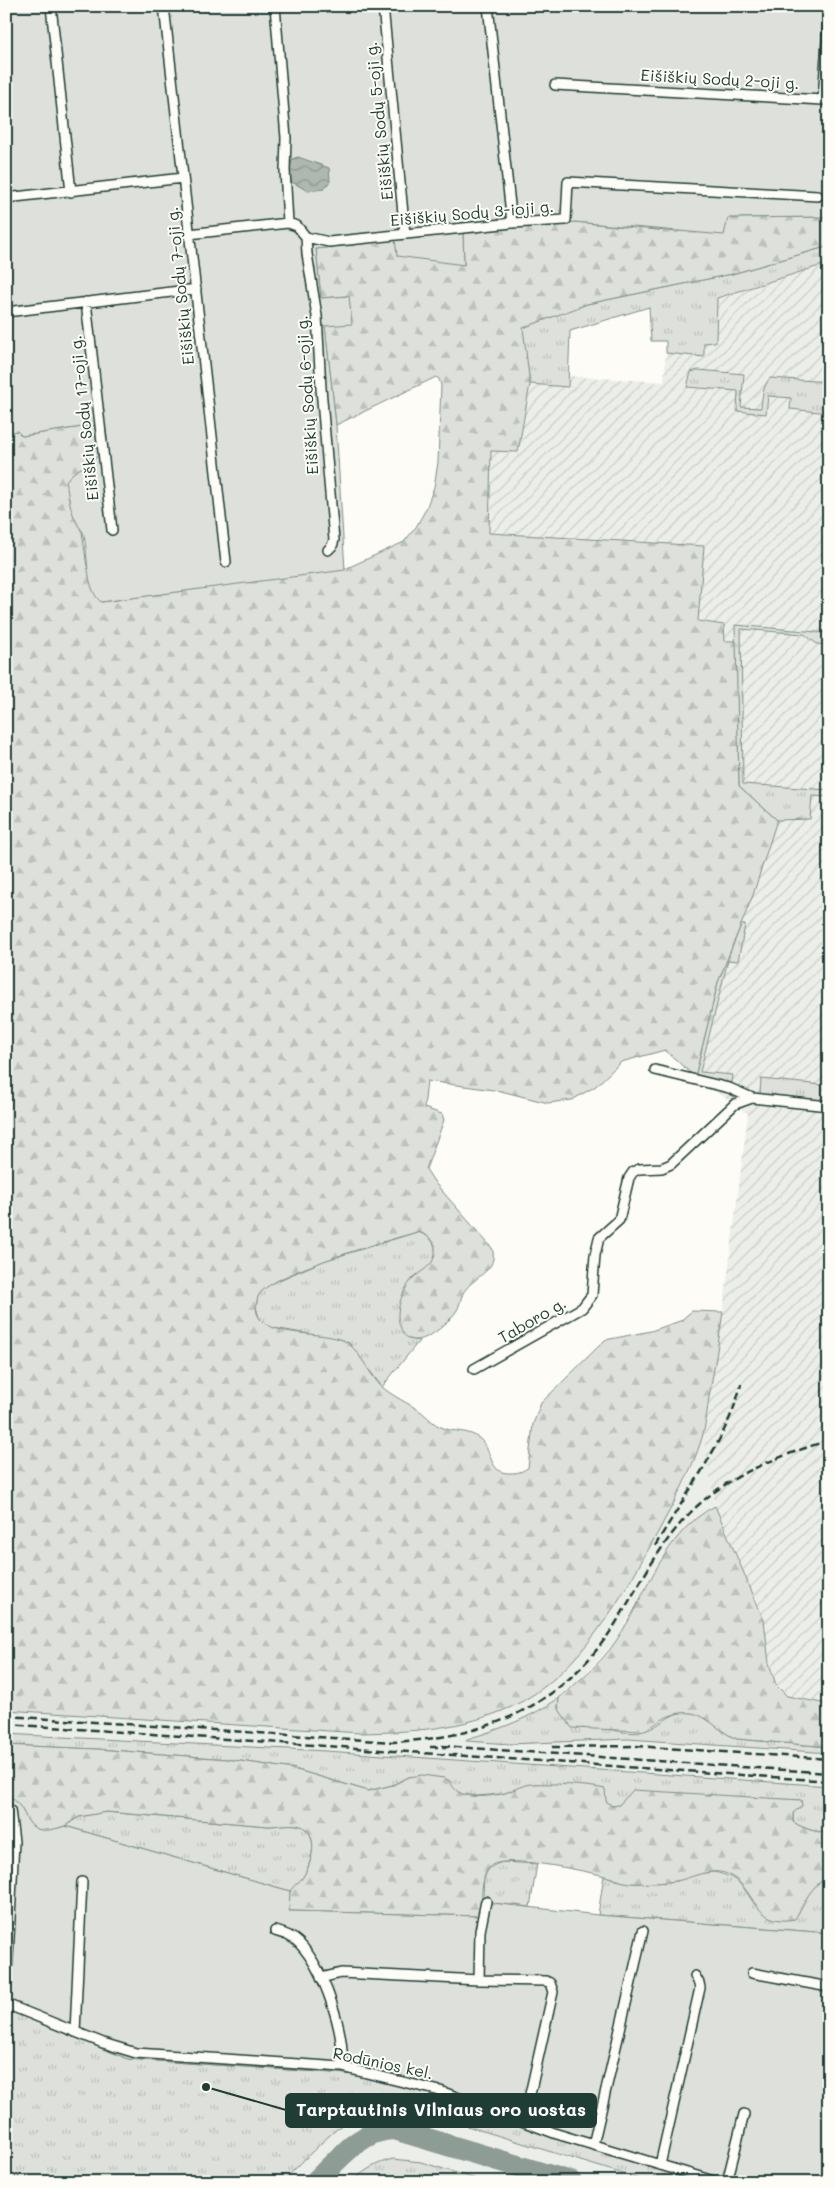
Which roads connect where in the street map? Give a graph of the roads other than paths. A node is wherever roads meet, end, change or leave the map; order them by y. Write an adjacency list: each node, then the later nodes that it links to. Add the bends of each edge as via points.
1 (51, 6): 9 (street)
2 (164, 6): 8 (street, Eišiškių Sodų 7-oji g.)
3 (275, 6): 12 (street, via 286,138)
4 (382, 6): 15 (street, Eišiškių Sodų 5-oji g.)
5 (488, 6): 13 (street)
6 (829, 11): 7 (street, Eišiškių Sodų 2-oji g., via 823,100)
7 (556, 85)
8 (183, 178): 9 (street); 14 (street, Eišiškių Sodų 7-oji g.)
9 (71, 192): 11 (street)
10 (818, 196): 13 (street, Eišiškių Sodų 3-ioji g., via 568,182 566,220)
11 (6, 198)
12 (288, 223): 14 (street); 16 (street, Eišiškių Sodų 3-ioji g., via 297,226)
13 (512, 223): 15 (street, Eišiškių Sodų 3-ioji g.)
14 (189, 234): 17 (street, Eišiškių Sodų 7-oji g.)
15 (405, 234): 16 (street, Eišiškių Sodų 3-ioji g., via 329,242)
16 (306, 237): 21 (street, Eišiškių Sodų 6-oji g., via 317,316 334,540)
17 (196, 289): 18 (street); 22 (street, Eišiškių Sodų 7-oji g.)
18 (86, 302): 19 (street); 20 (street, Eišiškių Sodų 17-oji g.)
19 (6, 312)
20 (112, 530)
21 (328, 550)
22 (226, 562)
23 (655, 1070): 24 (street, via 729,1088)
24 (752, 1098): 25 (street); 26 (street, Taboro g., via 735,1104 671,1164 633,1172 619,1220 599,1238 592,1295 582,1308)
25 (829, 1106)
26 (474, 1370)
27 (10, 1810): 37 (street, via 14,1842)
28 (82, 1882): 39 (street)
29 (486, 1901): 35 (street, via 480,1931)
30 (275, 1931): 34 (street, via 299,1942)
31 (643, 1931): 43 (street)
32 (752, 1973): 36 (street)
33 (695, 1976): 44 (street, via 700,1988)
34 (321, 1978): 35 (street, via 341,1973); 40 (street, via 341,2040)
35 (479, 1980): 42 (street, via 540,1980 552,1986)
36 (829, 1987)
37 (6, 1995)
38 (6, 2004): 39 (street, Rodūnios kel.)
39 (75, 2032): 40 (street, Rodūnios kel., via 136,2053)
40 (342, 2066): 42 (street, Rodūnios kel., via 440,2091)
41 (744, 2114): 46 (street)
42 (524, 2121): 43 (street, Rodūnios kel.)
43 (593, 2145): 44 (street, Rodūnios kel.)
44 (660, 2165): 45 (street, Rodūnios kel.)
45 (717, 2182)
46 (727, 2182)

